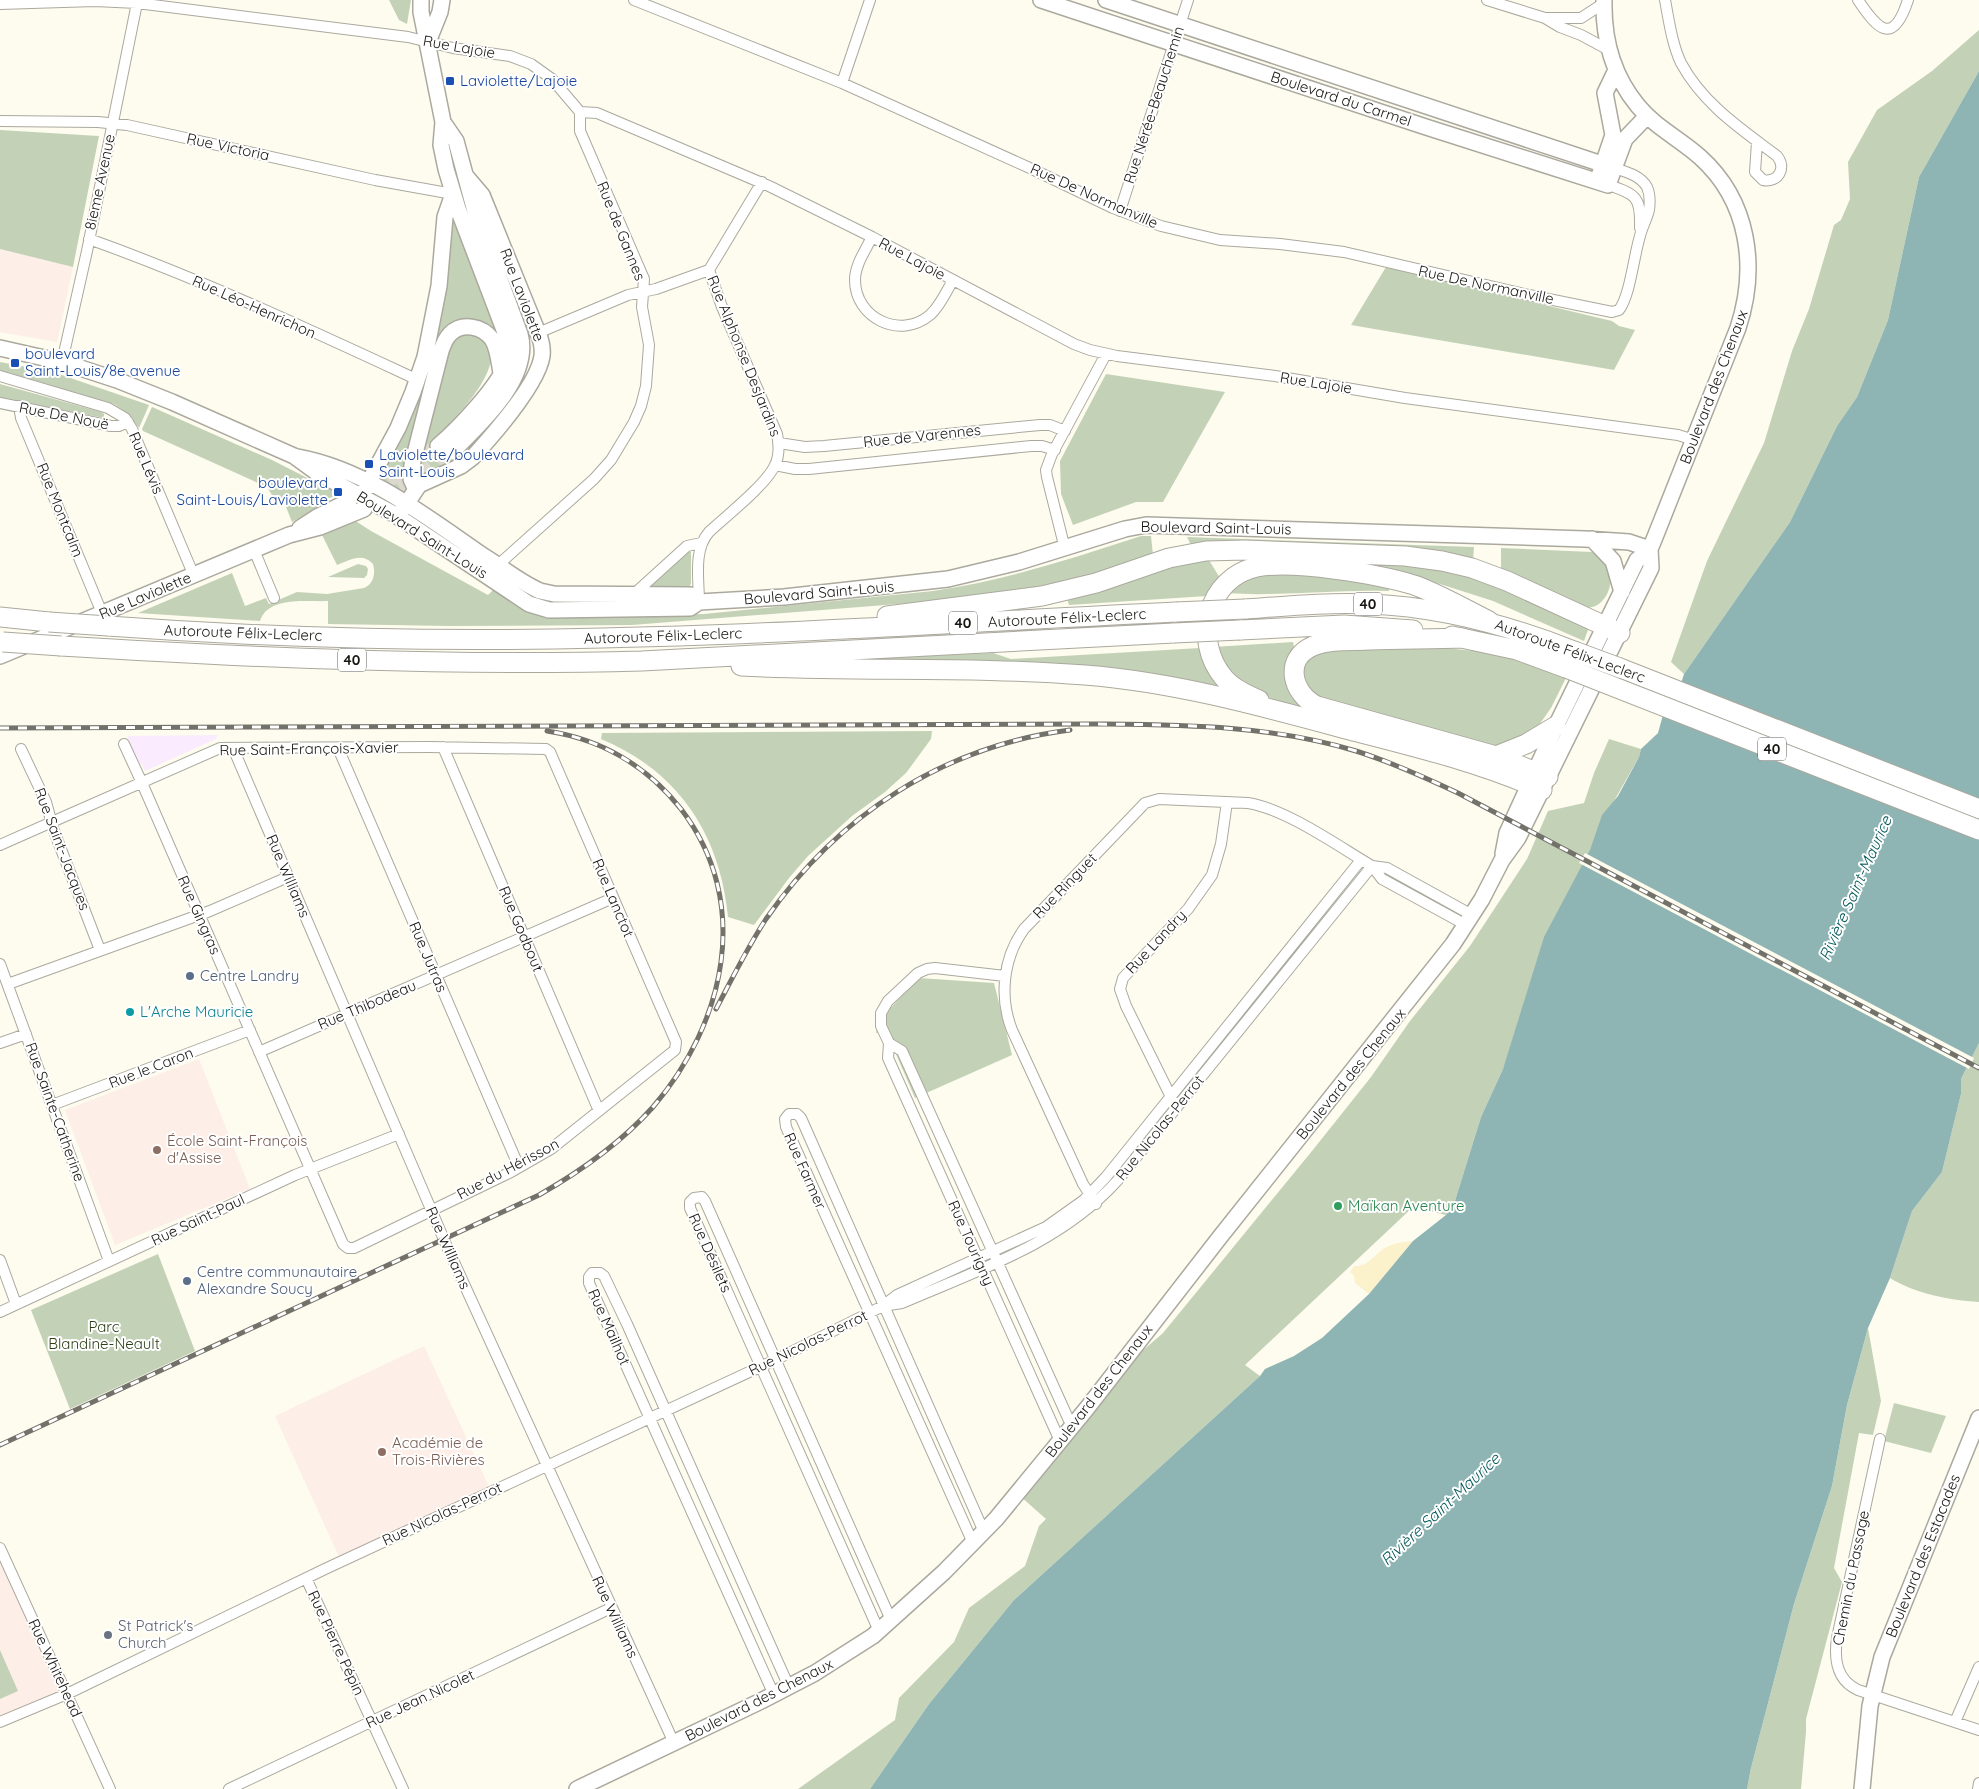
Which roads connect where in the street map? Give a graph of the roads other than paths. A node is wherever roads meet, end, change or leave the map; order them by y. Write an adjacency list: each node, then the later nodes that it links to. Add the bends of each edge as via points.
1 (421, 0): 17 (street, Rue Laviolette, via 420,10)
2 (442, 0): 17 (street)
3 (634, 0): 22 (street, Rue De Normanville)
4 (870, 0): 22 (street)
5 (1042, 0): 18 (street, Boulevard du Carmel)
6 (1106, 0): 16 (street, Boulevard du Carmel)
7 (1188, 0): 16 (street, Rue Nérée-Beauchemin)
8 (1487, 0): 15 (street)
9 (1665, 0): 29 (street, via 1676,51 1690,78 1717,109)
10 (1858, 0): 11 (street, via 1875,24 1883,28 1894,26 1901,19)
11 (1908, 0)
12 (1604, 1): 15 (street, via 1581,18); 19 (street, Boulevard des Chenaux, via 1604,28)
13 (137, 3): 14 (street, Rue Lajoie); 17 (street, Rue Lajoie, via 389,34); 28 (street, 8ieme Avenue)
14 (0, 4)
15 (1545, 18): 19 (street)
16 (1180, 25): 18 (street, Rue Nérée-Beauchemin); 20 (street, Boulevard du Carmel)
17 (428, 42): 24 (street, Rue Lajoie, via 510,56 531,64 552,79); 27 (street, Rue Laviolette)
18 (1174, 44): 23 (street, Boulevard du Carmel); 37 (street, Rue Nérée-Beauchemin)
19 (1609, 50): 21 (street, Boulevard des Chenaux)
20 (1318, 70): 23 (street); 30 (street, Boulevard du Carmel)
21 (1616, 70): 25 (street, Boulevard des Chenaux, via 1628,93); 30 (street, via 1605,93 1613,135)
22 (842, 83): 37 (street, Rue De Normanville)
23 (1312, 89): 33 (street, Boulevard du Carmel)
24 (580, 112): 32 (street, Rue Lajoie, via 598,114); 43 (street, Rue de Gannes, via 580,131 643,278)
25 (1647, 116): 30 (street, via 1625,139); 55 (street, Boulevard des Chenaux, via 1695,153 1716,174 1736,208 1748,250 1744,310)
26 (0, 121): 28 (street, Rue Victoria)
27 (443, 122): 31 (street, Rue Laviolette, via 456,141); 34 (street, Rue Laviolette, via 441,145)
28 (113, 124): 34 (street, Rue Victoria); 40 (street, 8ieme Avenue)
29 (1757, 142)
30 (1609, 166): 33 (street); 35 (street, Boulevard du Carmel, via 1637,177)
31 (465, 175): 44 (street, Rue Laviolette, via 482,194); 48 (street, Rue Laviolette, via 476,215 520,334 522,352 519,368 510,385 474,429 445,449)
32 (762, 182): 39 (street, Rue Lajoie); 41 (street, Rue Alphonse Desjardins)
33 (1603, 183): 36 (street, Boulevard du Carmel, via 1628,191)
34 (453, 194): 48 (street, Rue Laviolette, via 506,335 508,355); 50 (street, via 445,216 435,311)
35 (1649, 194): 38 (street, Rue De Normanville, via 1648,212)
36 (1637, 200): 38 (street, Rue De Normanville, via 1641,212)
37 (1120, 211): 38 (street, Rue De Normanville, via 1206,237 1330,249 1612,312 1623,304)
38 (1640, 234)
39 (872, 237): 42 (street, Rue Lajoie); 42 (street, Rue Lajoie, via 859,263 855,285 863,306 879,321 901,326 923,320 934,310)
40 (89, 239): 47 (street, 8ieme Avenue); 50 (street, Rue Léo-Henrichon, via 264,310)
41 (709, 270): 43 (street); 56 (street, Rue Alphonse Desjardins)
42 (952, 280): 46 (street, Rue Lajoie, via 1074,344)
43 (643, 292): 44 (street, via 628,295); 67 (street, Rue de Gannes, via 649,367 641,406 630,430 594,479)
44 (538, 333): 59 (street, Rue Laviolette, via 542,353 537,371 497,428 468,462)
45 (0, 348): 47 (street, Boulevard Saint-Louis)
46 (1106, 354): 54 (street); 55 (street, Rue Lajoie, via 1276,376 1405,398 1678,435)
47 (62, 362): 60 (street, Boulevard Saint-Louis, via 165,399 294,456)
48 (501, 373): 59 (street, via 495,345 484,332 463,327 446,338 412,465 411,478)
49 (0, 376): 53 (street, Rue Lévis, via 104,406)
50 (418, 380): 60 (street, via 390,444)
51 (2, 406): 52 (street, Rue De Nouë)
52 (20, 406): 53 (street, Rue De Nouë, via 111,426); 74 (street, Rue Montcalm, via 20,415)
53 (128, 422): 68 (street, Rue Lévis)
54 (1065, 432): 56 (street, Rue de Varennes, via 1040,425 818,446); 57 (street)
55 (1694, 440): 65 (street, Boulevard des Chenaux)
56 (778, 443): 58 (street, Rue Alphonse Desjardins)
57 (1055, 450): 58 (street, Rue de Varennes, via 1031,446 809,469); 64 (street, via 1048,463 1047,477)
58 (775, 465): 63 (street, Rue Alphonse Desjardins, via 766,479 709,532)
59 (415, 488): 61 (street)
60 (361, 497): 61 (street, Boulevard Saint-Louis); 66 (street, Rue Laviolette)
61 (402, 510): 67 (street, Boulevard Saint-Louis); 72 (street, Boulevard Saint-Louis, via 524,601 538,608 690,608)
62 (1592, 539): 64 (street, Boulevard Saint-Louis, via 1146,525); 65 (street, Boulevard Saint-Louis, via 1629,542); 69 (street, via 1613,561)
63 (702, 543): 70 (street, Rue Alphonse Desjardins, via 687,546); 72 (street)
64 (1065, 549): 72 (street, Boulevard Saint-Louis, via 937,581 764,599)
65 (1650, 549): 69 (street, Boulevard des Chenaux, via 1637,560); 76 (street, Boulevard des Chenaux, via 1652,566)
66 (254, 550): 68 (street, Rue Laviolette); 71 (street)
67 (498, 565): 70 (street, Boulevard Saint-Louis, via 544,593)
68 (194, 576): 74 (street, Rue Laviolette)
69 (1622, 592): 76 (street, Boulevard des Chenaux)
70 (634, 594): 72 (street, Boulevard Saint-Louis, via 691,595)
71 (274, 598)
72 (699, 602)
73 (0, 618): 74 (highway, Autoroute Félix-Leclerc / 40, bridge, via 49,622)
74 (105, 620): 77 (highway, Autoroute Félix-Leclerc / 40, via 248,634 451,639); 79 (street, Rue Laviolette)
75 (1489, 621): 77 (highway, Autoroute Félix-Leclerc / 40, bridge, via 1373,604 1322,604); 81 (highway, via 1415,586 1372,576 1280,565 1240,572 1222,588 1208,613 1208,641 1214,663 1231,685); 93 (highway, Autoroute Félix-Leclerc / 40, bridge, via 1574,651)
76 (1612, 629): 77 (highway, via 1498,578 1442,561 1399,555 1226,549 1169,558 1096,583 1042,596); 82 (street, Boulevard des Chenaux); 90 (street, Boulevard des Chenaux)
77 (749, 634)
78 (1463, 638): 80 (highway, Autoroute Félix-Leclerc / 40, bridge, via 1402,628 1332,625); 89 (highway, via 1317,644 1299,658 1294,672 1295,682 1304,698 1317,706); 95 (highway, Autoroute Félix-Leclerc / 40, bridge, via 1517,650 1566,668)
79 (1, 646): 80 (highway, Autoroute Félix-Leclerc / 40, bridge, via 402,662)
80 (642, 661): 81 (highway, via 798,669 1086,675 1183,689)
81 (1304, 718): 90 (highway)
82 (1556, 726): 89 (highway, via 1526,744); 90 (street, Boulevard des Chenaux)
83 (124, 744): 91 (street, Rue Gingras)
84 (443, 747): 86 (street, Rue Saint-François-Xavier); 88 (street, Rue Saint-François-Xavier); 103 (street, Rue Godbout)
85 (233, 748): 86 (street, Rue Saint-François-Xavier); 91 (street, Rue Saint-François-Xavier, via 220,748); 99 (street, Rue Williams)
86 (338, 748): 106 (street, Rue Jutras)
87 (21, 749): 94 (street, Rue Saint-Jacques)
88 (548, 750): 100 (street, Rue Lanctot)
89 (1496, 756): 90 (highway)
90 (1539, 780): 102 (street, Boulevard des Chenaux, via 1508,833 1502,860)
91 (142, 783): 94 (street, Rue Saint-François-Xavier); 101 (street, Rue Gingras)
92 (1227, 802): 97 (street, Rue Ringuet, via 1256,804 1278,812); 107 (street, Rue Ringuet, via 1158,799 1145,803 1024,929 1012,950); 116 (street, Rue Landry, via 1217,859 1207,884 1188,909 1129,970 1120,985 1126,1006)
93 (1979, 810)
94 (52, 822): 96 (street, Rue Saint-François-Xavier); 104 (street, Rue Saint-Jacques)
95 (1979, 830)
96 (0, 845)
97 (1361, 860): 98 (street, Rue Ringuet); 116 (street, Rue Nicolas-Perrot)
98 (1372, 866): 102 (street, Rue Ringuet, via 1387,868); 118 (street, Rue Nicolas-Perrot)
99 (288, 878): 101 (street); 109 (street, Rue Williams)
100 (613, 898): 103 (street, Rue Thibodeau); 114 (street, Rue Lanctot)
101 (199, 914): 104 (street); 110 (street, Rue Gingras)
102 (1469, 920): 141 (street, Boulevard des Chenaux, via 1431,974)
103 (524, 937): 106 (street, Rue Thibodeau); 119 (street, Rue Godbout)
104 (100, 950): 108 (street)
105 (0, 964): 108 (street, Rue Sainte-Catherine)
106 (436, 975): 109 (street, Rue Thibodeau); 121 (street, Rue Jutras)
107 (1005, 976): 113 (street, Rue Tourigny, via 935,968 918,973 888,1001 881,1013 881,1026); 123 (street, Rue Ringuet, via 1010,1026)
108 (8, 984): 111 (street, Rue Sainte-Catherine)
109 (347, 1014): 115 (street, Rue Thibodeau); 120 (street, Rue Williams)
110 (250, 1030): 115 (street, Rue Gingras); 117 (street, Rue le Caron)
111 (26, 1034): 112 (street); 117 (street, Rue Sainte-Catherine)
112 (0, 1043)
113 (889, 1043): 127 (street, Rue Tourigny, via 902,1051); 131 (street, Rue Tourigny, via 888,1058)
114 (676, 1047): 119 (street, Rue du Hérisson)
115 (259, 1052): 122 (street, Rue Gingras)
116 (1170, 1096): 118 (street, Rue Landry); 123 (street, Rue Nicolas-Perrot)
117 (52, 1105): 129 (street, Rue Sainte-Catherine)
118 (1176, 1107): 124 (street, Rue Nicolas-Perrot)
119 (599, 1111): 121 (street, Rue du Hérisson, via 554,1147)
120 (399, 1134): 122 (street, Rue Saint-Paul); 125 (street, Rue Williams)
121 (518, 1167): 125 (street, Rue du Hérisson)
122 (310, 1170): 126 (street, Rue Gingras, via 343,1244); 129 (street, Rue Saint-Paul)
123 (1089, 1195): 124 (street, Rue Ringuet); 127 (street, Rue Nicolas-Perrot, via 1046,1227)
124 (1096, 1204): 130 (street, Rue Nicolas-Perrot, via 1055,1234)
125 (432, 1210): 126 (street, Rue du Hérisson); 144 (street, Rue Williams)
126 (348, 1248)
127 (993, 1252): 130 (street, Rue Tourigny); 131 (street, Rue Nicolas-Perrot)
128 (0, 1260): 132 (street)
129 (109, 1261): 132 (street, Rue Saint-Paul)
130 (998, 1262): 131 (street, Rue Nicolas-Perrot); 141 (street, Rue Tourigny)
131 (980, 1263): 133 (street, Rue Nicolas-Perrot, via 902,1304); 143 (street, Rue Tourigny)
132 (16, 1304): 134 (street, Rue Saint-Paul)
133 (883, 1306): 135 (street, Rue Nicolas-Perrot); 135 (street, Rue Farmer, via 801,1118 797,1114 789,1114 785,1119 786,1127); 145 (street, Rue Farmer)
134 (0, 1312)
135 (870, 1313): 136 (street, Rue Nicolas-Perrot); 146 (street, Rue Farmer)
136 (775, 1360): 137 (street, Rue Nicolas-Perrot); 137 (street, Rue Désilets, via 705,1201 702,1197 694,1198 690,1208); 150 (street, Rue Désilets)
137 (760, 1367): 138 (street, Rue Nicolas-Perrot); 151 (street, Rue Désilets)
138 (664, 1410): 139 (street, Rue Nicolas-Perrot); 139 (street, Rue Mailhot, via 604,1276 600,1272 592,1273 589,1283); 153 (street, Rue Mailhot)
139 (650, 1417): 144 (street, Rue Nicolas-Perrot); 155 (street, Rue Mailhot)
140 (1979, 1418): 156 (street, Boulevard des Estacades, via 1890,1635)
141 (1072, 1428): 143 (street, Boulevard des Chenaux)
142 (1880, 1439): 156 (street, Chemin du Passage, via 1836,1648 1843,1680)
143 (1060, 1442): 145 (street, Boulevard des Chenaux)
144 (546, 1465): 148 (street, Rue Nicolas-Perrot); 149 (street, Rue Williams)
145 (984, 1532): 146 (street, Boulevard des Chenaux)
146 (973, 1543): 150 (street, Boulevard des Chenaux)
147 (0, 1548): 154 (street, Rue Whitehead)
148 (306, 1578): 154 (street, Rue Nicolas-Perrot); 157 (street, Rue Pierre Pépin)
149 (611, 1608): 157 (street, Rue Jean Nicolet); 161 (street, Rue Williams)
150 (891, 1620): 151 (street, Boulevard des Chenaux)
151 (880, 1631): 153 (street, Boulevard des Chenaux)
152 (1979, 1667): 159 (street)
153 (788, 1687): 155 (street, Boulevard des Chenaux)
154 (67, 1694): 158 (street, Rue Nicolas-Perrot); 163 (street, Rue Whitehead)
155 (774, 1694): 161 (street, Boulevard des Chenaux)
156 (1872, 1695): 159 (street); 167 (street)
157 (372, 1721): 164 (street, Rue Jean Nicolet); 165 (street, Rue Pierre Pépin)
158 (0, 1722)
159 (1955, 1722): 160 (street)
160 (1979, 1730)
161 (674, 1743): 166 (street, Boulevard des Chenaux)
162 (1979, 1783): 168 (street)
163 (110, 1789)
164 (229, 1789)
165 (403, 1789)
166 (577, 1789)
167 (1862, 1789)
168 (1978, 1789)

